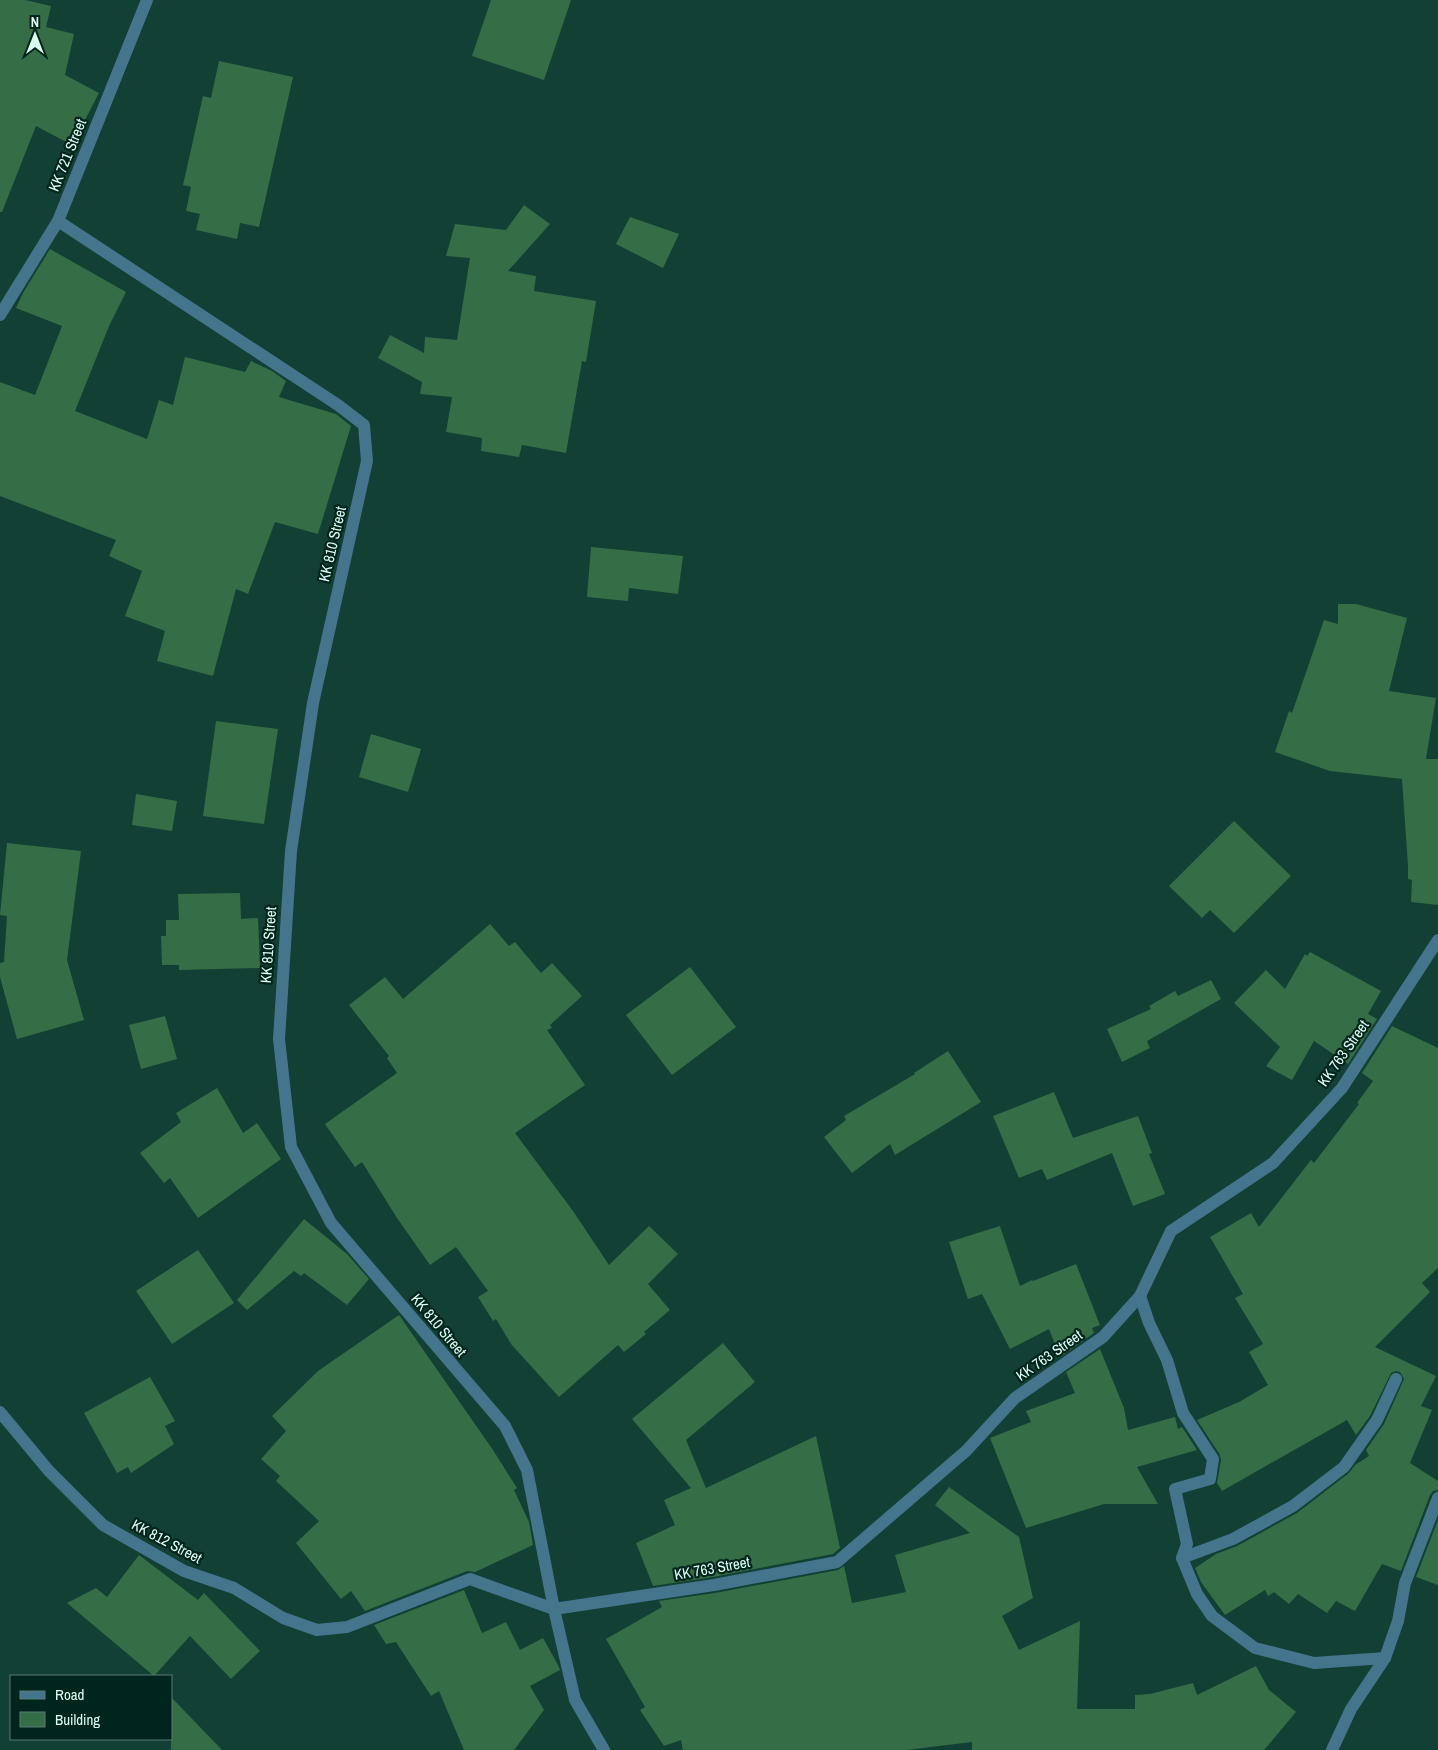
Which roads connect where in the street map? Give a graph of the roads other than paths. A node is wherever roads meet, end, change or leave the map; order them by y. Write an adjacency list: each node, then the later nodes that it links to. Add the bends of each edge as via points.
1 (147, 0): 2 (street, KK 721 Street)
2 (58, 221): 3 (street, KK 721 Street); 10 (street, KK 810 Street, via 338,405 364,426 367,461 313,703 291,851 279,1039 291,1148 331,1223 505,1426 527,1470)
3 (0, 315)
4 (1438, 940): 5 (street, KK 763 Street, via 1342,1088 1273,1163 1171,1231)
5 (1140, 1296): 9 (street, via 1183,1413 1213,1459 1210,1479 1175,1489 1187,1544); 10 (street, KK 763 Street, via 1103,1337 1015,1398 966,1451 837,1562 714,1585)
6 (1396, 1379): 9 (street, via 1377,1420 1344,1467 1293,1506 1232,1539)
7 (0, 1412): 10 (street, KK 812 Street, via 50,1471 103,1525 184,1571 234,1588 283,1618 318,1630 347,1627 470,1579)
8 (1438, 1498): 11 (street, via 1405,1583 1398,1622)
9 (1182, 1558): 11 (street, via 1197,1594 1212,1616 1255,1648 1314,1663)
10 (554, 1609): 12 (street, KK 810 Street, via 575,1700)
11 (1385, 1658): 13 (street, via 1351,1709)
12 (604, 1750)
13 (1332, 1750)

